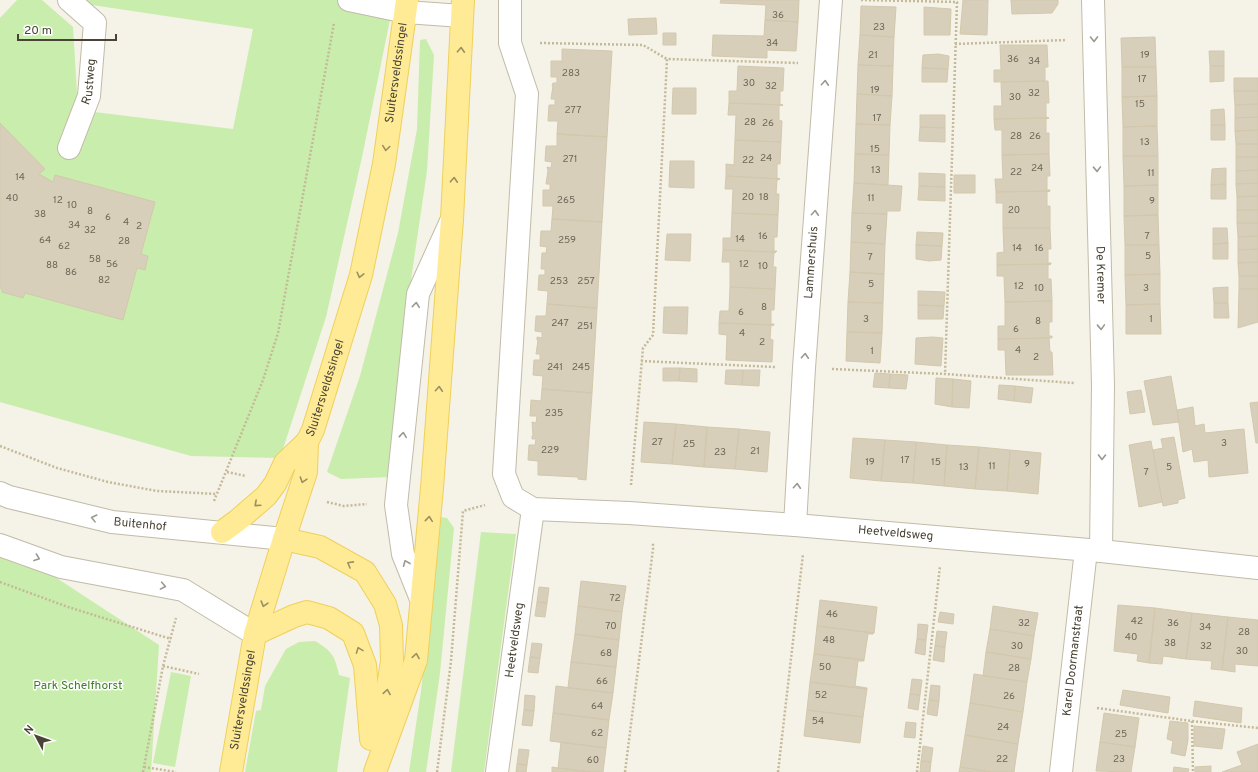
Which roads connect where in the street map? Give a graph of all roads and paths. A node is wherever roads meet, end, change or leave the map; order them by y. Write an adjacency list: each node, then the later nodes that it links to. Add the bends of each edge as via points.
1 (69, 0): 14 (street, Rustweg, via 95,23 89,96)
2 (510, 0): 10 (street)
3 (830, 0): 13 (street, Lammershuis)
4 (861, 0): 11 (path, via 957,2)
5 (1093, 0): 9 (street, De Kremer)
6 (407, 6): 7 (street); 8 (street); 20 (main road, Sluitersveldssingel, one-way to 20, via 384,164 361,275 313,430)
7 (342, 8): 22 (path, via 278,333 263,380 227,472 260,478)
8 (463, 8): 15 (main road, one-way to 8)
9 (1094, 39): 11 (path); 19 (street, De Kremer, one-way to 19)
10 (510, 43): 12 (path, via 643,45); 26 (street, via 527,94 504,474)
11 (955, 44): 18 (path)
12 (667, 59): 13 (path); 16 (path, via 653,335 643,348)
13 (826, 64): 17 (street, Lammershuis, one-way to 13)
14 (69, 148)
15 (452, 219): 27 (street, one-way to 15, via 418,294); 39 (main road, one-way to 15)
16 (641, 361): 17 (path); 29 (path)
17 (804, 368): 18 (path); 31 (street, Lammershuis, one-way to 17)
18 (945, 374): 19 (path)
19 (1103, 385): 36 (street, De Kremer, one-way to 36)
20 (307, 442): 22 (main road, via 285,463); 23 (main road, Sluitersveldssingel, one-way to 23, via 306,472)
21 (0, 446): 25 (path, via 57,468 108,482 157,491)
22 (275, 484): 32 (main road, one-way to 32, via 266,496)
23 (299, 492): 27 (path, via 344,506); 34 (main road, Sluitersveldssingel)
24 (0, 493): 32 (street, Buitenhof, one-way to 24, via 112,522)
25 (217, 494)
26 (513, 497): 28 (street, Heetveldsweg); 51 (path, via 463,511 451,661)
27 (396, 505): 39 (street, one-way to 27, via 403,554)
28 (533, 509): 29 (street, Heetveldsweg); 52 (street, Heetveldsweg)
29 (629, 513): 30 (street, Heetveldsweg)
30 (652, 515): 31 (street, Heetveldsweg); 53 (path, via 653,549)
31 (800, 525): 33 (street, Heetveldsweg); 54 (path)
32 (222, 532): 34 (street, Buitenhof)
33 (943, 538): 36 (street, Heetveldsweg); 55 (path)
34 (284, 539): 40 (main road, Sluitersveldssingel, one-way to 40); 50 (main road, one-way to 34, via 392,660 391,625 385,604 365,572 320,547)
35 (0, 545): 40 (street, one-way to 40, via 61,567 183,590)
36 (1093, 551): 37 (street, Heetveldsweg); 44 (street, Karel Doormanstraat)
37 (1258, 568)
38 (0, 582): 41 (path, via 68,607)
39 (421, 600): 50 (main road, one-way to 39, via 416,660)
40 (256, 634): 49 (main road, Sluitersveldssingel); 50 (main road, one-way to 40, via 365,665 353,633 329,618 307,612)
41 (171, 638)
42 (163, 666): 43 (path)
43 (199, 674)
44 (1069, 704): 45 (path); 56 (street, Karel Doormanstraat)
45 (1192, 721): 46 (path); 57 (path)
46 (1258, 728)
47 (144, 767): 48 (path)
48 (176, 772)
49 (231, 772)
50 (375, 772)
51 (438, 772)
52 (497, 772)
53 (625, 772)
54 (778, 772)
55 (917, 772)
56 (1061, 772)
57 (1193, 772)

